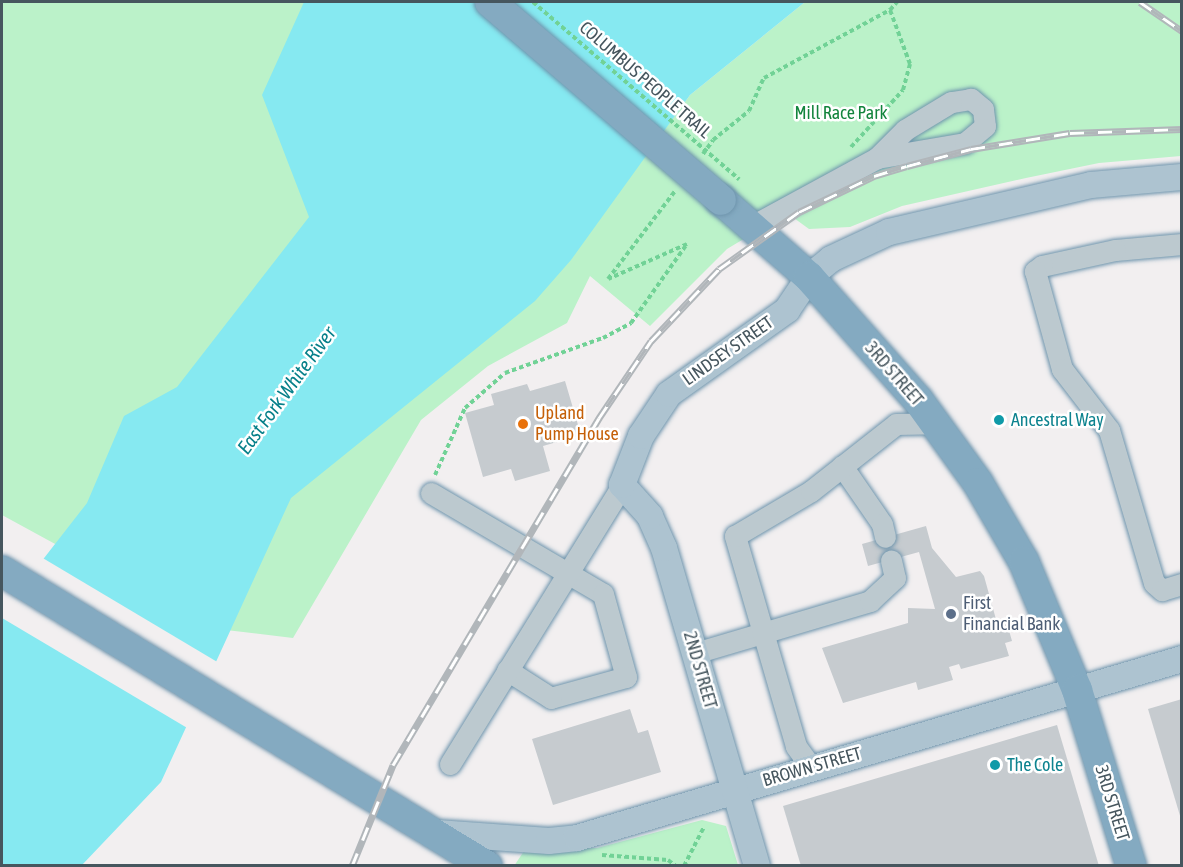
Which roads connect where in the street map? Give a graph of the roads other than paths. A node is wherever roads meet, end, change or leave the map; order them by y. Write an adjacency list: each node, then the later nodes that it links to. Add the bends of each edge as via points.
1 (490, 2): 4 (highway, 3RD STREET, bridge, via 730,190)
2 (877, 158): 4 (street)
3 (1182, 177): 6 (main road, LINDSEY STREET, via 1091,185 889,232 831,259)
4 (750, 228): 6 (highway, 3RD STREET)
5 (1182, 244): 15 (street, via 1115,250 1042,266 1035,271 1062,369 1109,430 1154,583 1162,590)
6 (809, 278): 7 (highway, 3RD STREET); 9 (main road, LINDSEY STREET, via 787,310 669,394 641,436)
7 (935, 423): 8 (street, via 896,424); 20 (highway, 3RD STREET, via 978,483 1024,562)
8 (842, 466): 11 (street, via 882,524); 16 (street, via 811,491 735,536)
9 (622, 485): 14 (street, LINDSEY STREET); 17 (main road, 2ND STREET, via 650,516 660,537)
10 (431, 493): 14 (street)
11 (885, 537)
12 (891, 560): 16 (street, via 895,578 870,601)
13 (2, 571): 24 (highway)
14 (566, 571): 19 (street, LINDSEY STREET); 19 (street, via 603,594 626,676 551,698)
15 (1182, 584)
16 (763, 633): 17 (street); 22 (street, via 796,746)
17 (695, 653): 23 (main road, 2ND STREET)
18 (1182, 659): 20 (main road, BROWN STREET)
19 (507, 670): 21 (street, LINDSEY STREET)
20 (1077, 690): 22 (main road, BROWN STREET); 27 (highway, 3RD STREET)
21 (450, 764)
22 (811, 767): 23 (main road, BROWN STREET)
23 (734, 789): 24 (main road, BROWN STREET, via 577,838 549,841); 26 (main road, 2ND STREET)
24 (437, 833): 25 (highway)
25 (487, 866)
26 (757, 866)
27 (1131, 866)

